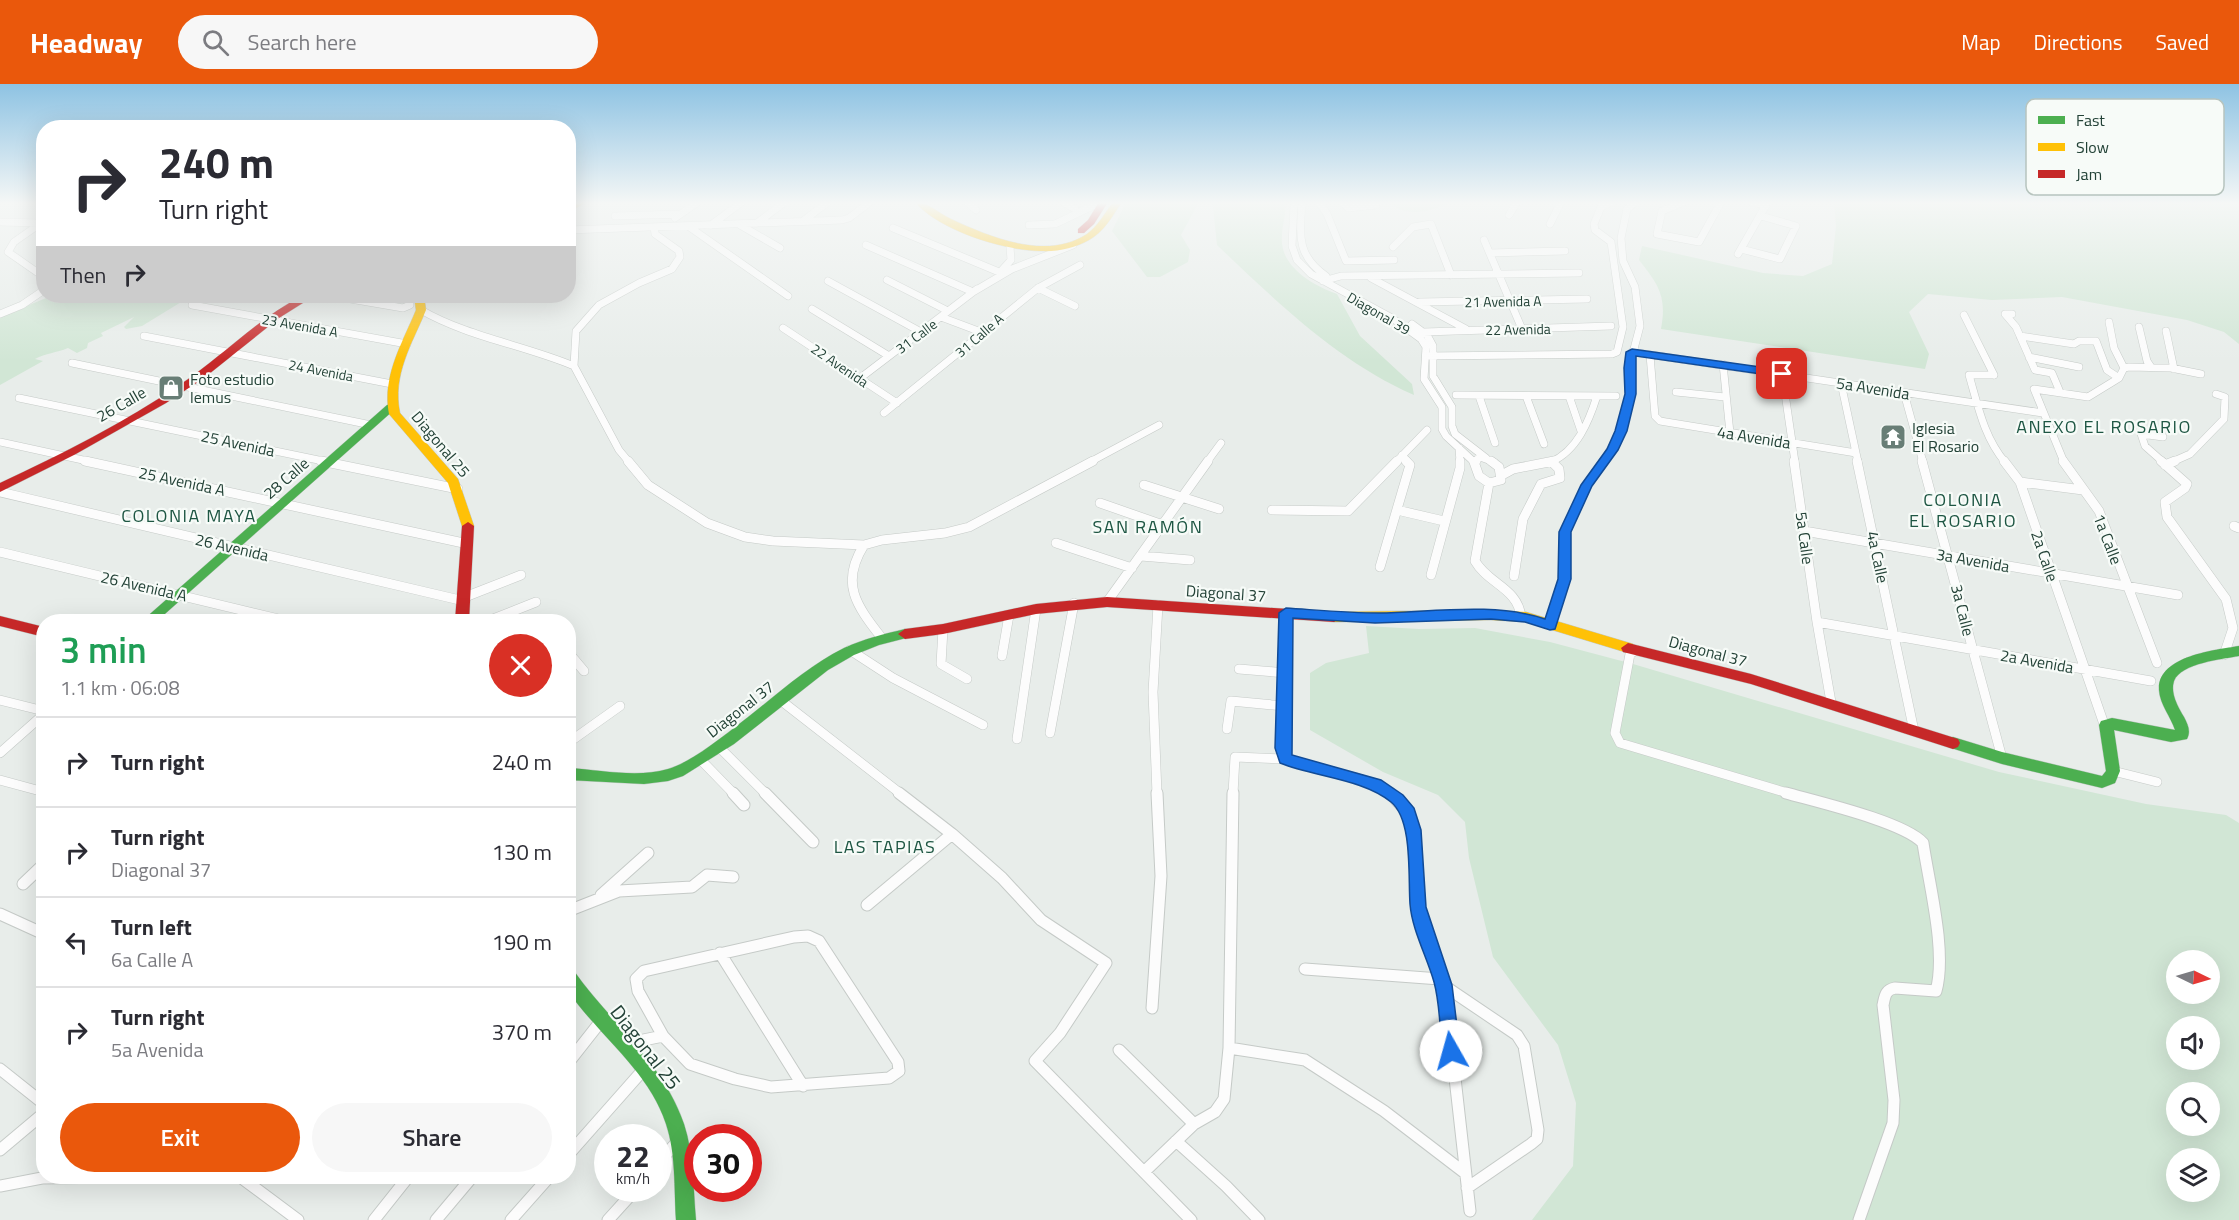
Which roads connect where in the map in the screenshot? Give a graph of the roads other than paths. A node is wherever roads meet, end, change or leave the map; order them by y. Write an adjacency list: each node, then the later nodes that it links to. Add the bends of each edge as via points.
1 (12, 255): 19 (street)
2 (679, 255): 71 (street, via 672,269 599,305 587,316 576,331)
3 (729, 255): 31 (street)
4 (889, 255): 29 (street)
5 (958, 255): 20 (street)
6 (1013, 255): 20 (street, 31 Calle)
7 (1050, 255): 29 (street, 31 Calle, via 1012,269)
8 (1295, 255): 27 (street, Diagonal 39, via 1303,267)
9 (1304, 255): 27 (street, Diagonal 39)
10 (1344, 255): 17 (street, via 1346,261)
11 (1443, 255): 23 (street)
12 (1491, 255): 22 (street)
13 (1613, 255): 67 (street, via 1623,327 1617,352)
14 (1622, 255): 63 (street, via 1638,303 1640,326)
15 (1757, 255): 16 (street, via 1780,259)
16 (1782, 255)
17 (1394, 260)
18 (1080, 265): 28 (street, 31 Calle A)
19 (36, 271)
20 (999, 272): 29 (street, 31 Calle)
21 (1579, 273): 22 (street)
22 (1499, 274): 23 (street); 33 (street)
23 (1451, 275): 24 (street)
24 (1369, 277): 27 (street); 34 (street)
25 (828, 280): 56 (street)
26 (887, 280): 43 (street)
27 (1326, 280): 58 (street, Diagonal 39); 66 (street, Diagonal 39, via 1414,332 1424,342)
28 (1038, 288): 40 (street); 57 (street, 31 Calle A)
29 (973, 292): 43 (street, 31 Calle)
30 (36, 295): 44 (street)
31 (788, 296)
32 (1587, 299): 33 (street, 21 Avenida A)
33 (1509, 300): 34 (street, 21 Avenida A); 54 (street)
34 (1420, 302): 53 (street)
35 (294, 303): 48 (main road, 26 Calle)
36 (377, 303): 41 (street)
37 (410, 303): 41 (street)
38 (420, 303): 41 (main road)
39 (192, 305): 48 (street, 23 Avenida A)
40 (1075, 306)
41 (414, 309): 61 (main road, Diagonal 25); 71 (street, via 447,325)
42 (812, 309): 65 (street)
43 (948, 311): 47 (street, 31 Calle)
44 (0, 314)
45 (2012, 314): 60 (street, via 2005,314)
46 (1964, 315): 96 (street, 2a Calle, via 1994,375 1970,375)
47 (941, 317): 56 (street, 31 Calle); 57 (street)
48 (269, 319): 61 (street, 23 Avenida A); 62 (main road, 26 Calle)
49 (2109, 322): 74 (street, via 2114,348)
50 (1611, 326): 54 (street, 22 Avenida)
51 (2139, 327): 73 (street)
52 (783, 328): 79 (street, 22 Avenida)
53 (1466, 329): 54 (street, 22 Avenida); 58 (street, 22 Avenida)
54 (1522, 329)
55 (2166, 331): 75 (street)
56 (921, 332): 65 (street, 31 Calle)
57 (981, 332): 95 (street, 31 Calle A)
58 (1424, 332): 67 (street, Diagonal 39)
59 (144, 336): 62 (street, 24 Avenida)
60 (2020, 336): 68 (street); 78 (street, via 2074,344 2096,341 2107,369)
61 (407, 344): 81 (main road, Diagonal 25)
62 (227, 352): 81 (street, 24 Avenida); 82 (main road, 26 Calle)
63 (1632, 352): 64 (street, 5a Avenida); 173 (street, via 1631,394 1621,431 1587,485 1565,532 1565,579)
64 (1650, 355): 70 (street, 5a Avenida); 105 (street, 4a Avenida, via 1655,416 1660,421)
65 (889, 356): 79 (street, 31 Calle)
66 (1426, 356): 67 (street); 112 (street, Diagonal 39, via 1424,379 1442,407 1442,429)
67 (1436, 356): 116 (street, Diagonal 39, via 1433,376 1452,407 1453,429 1467,445)
68 (2029, 357): 72 (street); 84 (street, via 2035,370 2052,373)
69 (72, 363): 82 (street)
70 (1723, 364): 76 (street, 5a Avenida); 93 (street)
71 (574, 366): 143 (street, via 631,467 648,485 696,517 731,533 759,539)
72 (2079, 367)
73 (2151, 367): 74 (street); 75 (street)
74 (2124, 368): 78 (street)
75 (2174, 369): 77 (street)
76 (1782, 374): 80 (street, 5a Avenida); 110 (street, 5a Calle)
77 (2201, 374)
78 (2119, 378): 84 (street, via 2088,397)
79 (859, 379): 95 (street, 22 Avenida)
80 (1842, 383): 85 (street, 5a Avenida); 113 (street, 4a Calle)
81 (392, 384): 97 (main road, Diagonal 25)
82 (184, 386): 100 (main road, 26 Calle); 102 (street)
83 (1676, 392): 93 (street)
84 (2060, 392): 99 (street, 1a Calle, via 2035,388)
85 (1904, 393): 96 (street, 5a Avenida); 146 (street, 3a Calle)
86 (2216, 394): 121 (street, via 2225,398 2224,419 2190,454)
87 (1456, 396): 88 (street)
88 (1479, 396): 89 (street); 109 (street)
89 (1526, 396): 90 (street); 111 (street)
90 (1569, 396): 91 (street); 104 (street)
91 (1597, 396): 92 (street); 104 (street, via 1593,412)
92 (1616, 396)
93 (1725, 397): 105 (street)
94 (19, 398): 100 (street, 25 Avenida)
95 (897, 402): 98 (street, 31 Calle A)
96 (1977, 404): 99 (street, 5a Avenida); 125 (street, 2a Calle, via 1995,448)
97 (391, 407): 102 (main road, 28 Calle); 128 (main road, Diagonal 25)
98 (884, 413)
99 (2043, 413): 130 (street, 1a Calle, via 2063,460)
100 (125, 420): 115 (main road, 26 Calle); 117 (street, 25 Avenida)
101 (1159, 424): 143 (street, via 969,527)
102 (371, 425): 117 (main road, 28 Calle)
103 (1426, 430): 114 (street)
104 (1581, 431): 119 (street, via 1567,454)
105 (1730, 433): 110 (street, 4a Avenida)
106 (2163, 437): 121 (street, via 2141,435 2145,447)
107 (0, 442): 115 (street, 25 Avenida A)
108 (1221, 443): 131 (street)
109 (1495, 443)
110 (1791, 443): 113 (street, 4a Avenida); 139 (street, 5a Calle)
111 (1544, 444)
112 (1459, 448): 118 (street, Diagonal 39); 120 (street)
113 (1856, 453): 142 (street, 4a Calle)
114 (1402, 455): 135 (street, via 1348,511); 136 (street, via 1410,465)
115 (66, 456): 129 (main road, 26 Calle); 132 (street, 25 Avenida A)
116 (1490, 460): 118 (street, via 1478,457); 119 (street); 122 (street, Diagonal 39)
117 (329, 462): 128 (street, 25 Avenida); 132 (main road, 28 Calle)
118 (1474, 462): 123 (street)
119 (1550, 463): 122 (street); 154 (street, via 1559,470 1560,478 1541,484 1522,519)
120 (1460, 465): 123 (street); 124 (street)
121 (2165, 465): 182 (street, via 2187,486 2165,502 2167,517 2228,606 2233,628)
122 (1502, 474): 126 (street, via 1498,483)
123 (1479, 475): 124 (street); 126 (street)
124 (1458, 476): 137 (street)
125 (2020, 482): 130 (street); 151 (street, 2a Calle)
126 (1489, 483): 170 (street, via 1475,561 1483,576 1517,599 1522,607)
127 (1144, 485): 131 (street)
128 (458, 489): 141 (main road, Diagonal 25)
129 (0, 490): 144 (street, 26 Avenida)
130 (2083, 490): 155 (street, 1a Calle, via 2099,511)
131 (1182, 497): 134 (street); 138 (street)
132 (284, 502): 141 (street, 25 Avenida A); 144 (main road, 28 Calle)
133 (1100, 503): 138 (street)
134 (1219, 509)
135 (1272, 510)
136 (1397, 510): 137 (street); 149 (street)
137 (1444, 521): 153 (street)
138 (1163, 525): 147 (street)
139 (1804, 531): 142 (street, 3a Avenida); 172 (street, 5a Calle)
140 (1056, 543): 150 (street)
141 (468, 544): 158 (main road, Diagonal 25)
142 (1875, 544): 146 (street, 3a Avenida); 176 (street, 4a Calle)
143 (864, 545): 177 (street, via 854,565 852,593)
144 (233, 547): 156 (main road, 28 Calle); 158 (street, 26 Avenida)
145 (0, 552): 156 (street, 26 Avenida A)
146 (1949, 554): 151 (street, 3a Avenida); 180 (street, 3a Calle)
147 (1141, 556): 148 (street); 150 (street)
148 (1190, 560)
149 (1380, 567)
150 (1132, 568): 160 (street)
151 (2051, 574): 155 (street, 3a Avenida); 187 (street, 2a Calle)
152 (521, 575): 158 (street)
153 (1431, 575)
154 (1514, 576)
155 (2126, 586): 157 (street, 3a Avenida); 185 (street, 1a Calle)
156 (179, 595): 165 (main road, 28 Calle); 166 (street, 26 Avenida A)
157 (2178, 595)
158 (465, 599): 167 (main road, Diagonal 25)
159 (536, 602): 168 (street)
160 (1107, 602): 161 (main road, Diagonal 37); 162 (main road, Diagonal 37)
161 (1074, 603): 163 (main road, Diagonal 37); 203 (street)
162 (1158, 605): 164 (main road, Diagonal 37); 232 (street, via 1153,692 1161,876)
163 (1036, 609): 169 (main road, Diagonal 37); 205 (street)
164 (1286, 613): 170 (main road, Diagonal 37); 189 (street)
165 (157, 614)
166 (258, 614)
167 (463, 614)
168 (506, 614)
169 (1009, 615): 174 (main road, Diagonal 37); 183 (street)
170 (1521, 617): 173 (main road, Diagonal 37)
171 (0, 621): 175 (main road)
172 (1816, 622): 176 (street, 2a Avenida); 194 (street, 5a Calle)
173 (1550, 626): 179 (main road, Diagonal 37)
174 (943, 629): 177 (main road, Diagonal 37); 190 (street, via 941,664)
175 (36, 630)
176 (1894, 636): 180 (street, 2a Avenida); 202 (street, 4a Calle)
177 (881, 637): 178 (main road, Diagonal 37)
178 (850, 650): 192 (main road, Diagonal 37); 199 (street, via 893,678)
179 (1636, 650): 194 (main road, Diagonal 37, via 1689,660); 269 (street, via 1630,654 1615,733 1620,743 1896,826 1915,834 1923,843 1940,986 1928,992 1895,987 1885,992 1893,1123)
180 (1973, 650): 187 (street, 2a Avenida); 208 (street, 3a Calle)
181 (2239, 651): 182 (main road)
182 (2224, 655): 200 (main road, via 2186,663 2171,674 2166,689 2182,728 2181,735 2112,724)
183 (1002, 656)
184 (576, 662): 188 (street)
185 (2157, 663)
186 (1239, 669): 189 (street)
187 (2084, 670): 191 (street, 2a Avenida); 200 (street, 2a Calle)
188 (584, 671)
189 (1286, 673): 196 (street)
190 (967, 679)
191 (2151, 681)
192 (779, 699): 206 (main road, Diagonal 37); 217 (street)
193 (0, 700): 197 (street)
194 (1831, 702): 202 (main road, Diagonal 37)
195 (620, 706): 204 (street)
196 (1284, 706): 201 (street, via 1231,701); 210 (street)
197 (36, 710)
198 (36, 719): 207 (street)
199 (983, 725)
200 (2105, 728): 211 (main road)
201 (1227, 729)
202 (1914, 731): 208 (main road, Diagonal 37)
203 (1050, 734)
204 (576, 737)
205 (1017, 739)
206 (719, 747): 209 (main road, Diagonal 37); 218 (street)
207 (0, 753)
208 (2002, 758): 211 (main road, Diagonal 37, via 2102,782 2110,779)
209 (700, 759): 212 (main road, Diagonal 37, via 663,778); 216 (street)
210 (1285, 759): 230 (street, via 1376,784 1398,799 1409,813 1418,907); 236 (street, via 1235,757 1233,763)
211 (2113, 771): 214 (street)
212 (576, 774)
213 (0, 780): 215 (street)
214 (2157, 782)
215 (36, 790)
216 (744, 805)
217 (952, 834): 224 (street); 250 (street, via 1002,878 1041,920 1106,963 1060,1033 1035,1061)
218 (813, 842)
219 (648, 853): 223 (street)
220 (36, 872): 222 (street)
221 (733, 877): 223 (street, via 707,875 692,887 619,891)
222 (23, 884)
223 (598, 898): 225 (street)
224 (867, 906)
225 (576, 907)
226 (0, 914): 227 (street)
227 (36, 930)
228 (720, 953): 234 (street, via 644,971 636,979 638,991); 241 (street); 241 (street, via 794,936 819,941 898,1062 899,1071 889,1077)
229 (1305, 969): 230 (street)
230 (1442, 982): 251 (street); 258 (street, via 1517,1035 1524,1046 1538,1130 1537,1139 1531,1144)
231 (576, 991): 233 (main road, Diagonal 25)
232 (1152, 1008)
233 (601, 1021): 235 (main road, Diagonal 25); 238 (street)
234 (663, 1036): 235 (street); 241 (street, via 690,1064 771,1087)
235 (624, 1044): 240 (main road, Diagonal 25)
236 (1228, 1048): 244 (street, via 1224,1099 1215,1112); 251 (street, via 1305,1060 1384,1111)
237 (1119, 1050): 244 (street)
238 (576, 1053)
239 (0, 1069): 242 (street)
240 (644, 1069): 245 (main road, Diagonal 25, via 667,1103); 247 (street)
241 (802, 1086)
242 (36, 1098)
243 (36, 1120): 249 (street)
244 (1194, 1124): 246 (street)
245 (678, 1141): 248 (street); 266 (main road, Diagonal 25)
246 (1176, 1141): 250 (street); 268 (street)
247 (576, 1146)
248 (672, 1148)
249 (0, 1150)
250 (1145, 1171): 267 (street)
251 (1466, 1173): 258 (street)
252 (36, 1179): 257 (street)
253 (250, 1184): 261 (street)
254 (403, 1184): 262 (street)
255 (466, 1184): 263 (street)
256 (543, 1184): 264 (street)
257 (0, 1186)
258 (1467, 1188): 260 (street)
259 (624, 1202): 265 (street)
260 (1470, 1211)
261 (298, 1220)
262 (374, 1220)
263 (436, 1220)
264 (511, 1220)
265 (608, 1220)
266 (686, 1220)
267 (1191, 1220)
268 (1259, 1220)
269 (1859, 1220)

